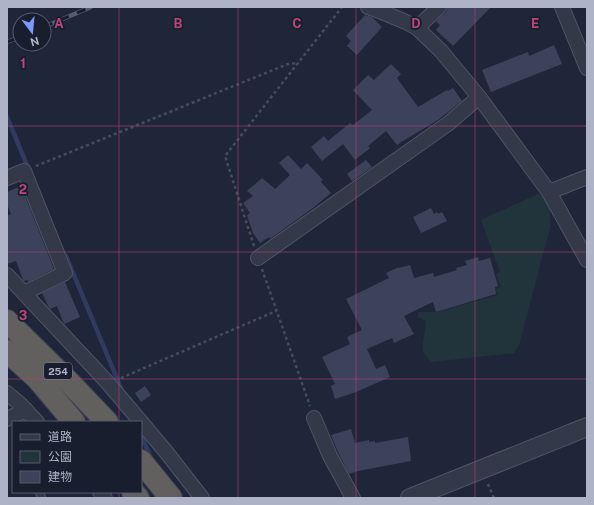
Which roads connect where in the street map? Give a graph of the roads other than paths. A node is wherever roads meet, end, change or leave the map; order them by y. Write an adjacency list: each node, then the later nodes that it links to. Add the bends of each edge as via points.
1 (368, 7): 4 (street)
2 (439, 7): 4 (street)
3 (562, 7): 5 (street)
4 (417, 28): 6 (street, via 441,51)
5 (587, 68)
6 (479, 97): 9 (street); 10 (street, via 449,123)
7 (587, 177): 9 (street)
8 (7, 178): 13 (street, via 24,171 65,273)
9 (549, 192): 11 (street)
10 (258, 258)
11 (587, 260)
12 (7, 275): 13 (street)
13 (24, 293): 23 (street)
14 (7, 321): 22 (highway, 254)
15 (7, 351): 21 (highway, 254, via 37,378)
16 (7, 393): 17 (street)
17 (26, 410): 19 (street); 20 (street)
18 (314, 418): 29 (street, via 330,456)
19 (10, 420)
20 (36, 421)
21 (73, 421)
22 (106, 421)
23 (140, 421)
24 (142, 423): 28 (street)
25 (587, 427): 30 (street)
26 (142, 462): 27 (highway)
27 (171, 498)
28 (202, 498)
29 (353, 498)
30 (410, 498)

